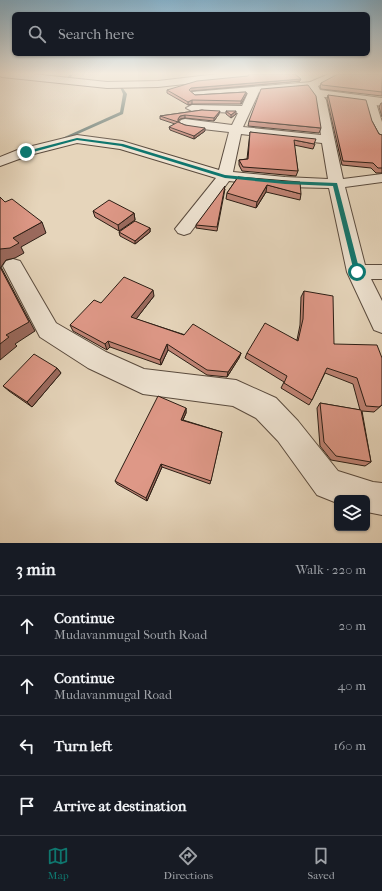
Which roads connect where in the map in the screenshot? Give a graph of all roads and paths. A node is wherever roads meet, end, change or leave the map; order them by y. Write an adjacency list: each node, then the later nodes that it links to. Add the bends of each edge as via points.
1 (250, 99): 7 (street)
2 (321, 99): 11 (street)
3 (367, 99): 4 (street)
4 (370, 100): 5 (street); 10 (street)
5 (382, 102)
6 (192, 108): 7 (street)
7 (245, 109): 9 (street)
8 (185, 123): 9 (street)
9 (236, 130): 11 (street); 13 (street)
10 (382, 135)
11 (328, 140): 15 (street)
12 (0, 162): 13 (street, via 26,152 77,139 122,145)
13 (225, 176): 15 (street); 16 (street)
14 (382, 178): 15 (street)
15 (336, 184): 18 (street)
16 (184, 229)
17 (13, 266): 21 (street, via 48,330 97,360 143,381 236,393 266,408 288,431 328,484)
18 (357, 272): 19 (street); 20 (street)
19 (382, 272)
20 (382, 324)
21 (382, 499)

